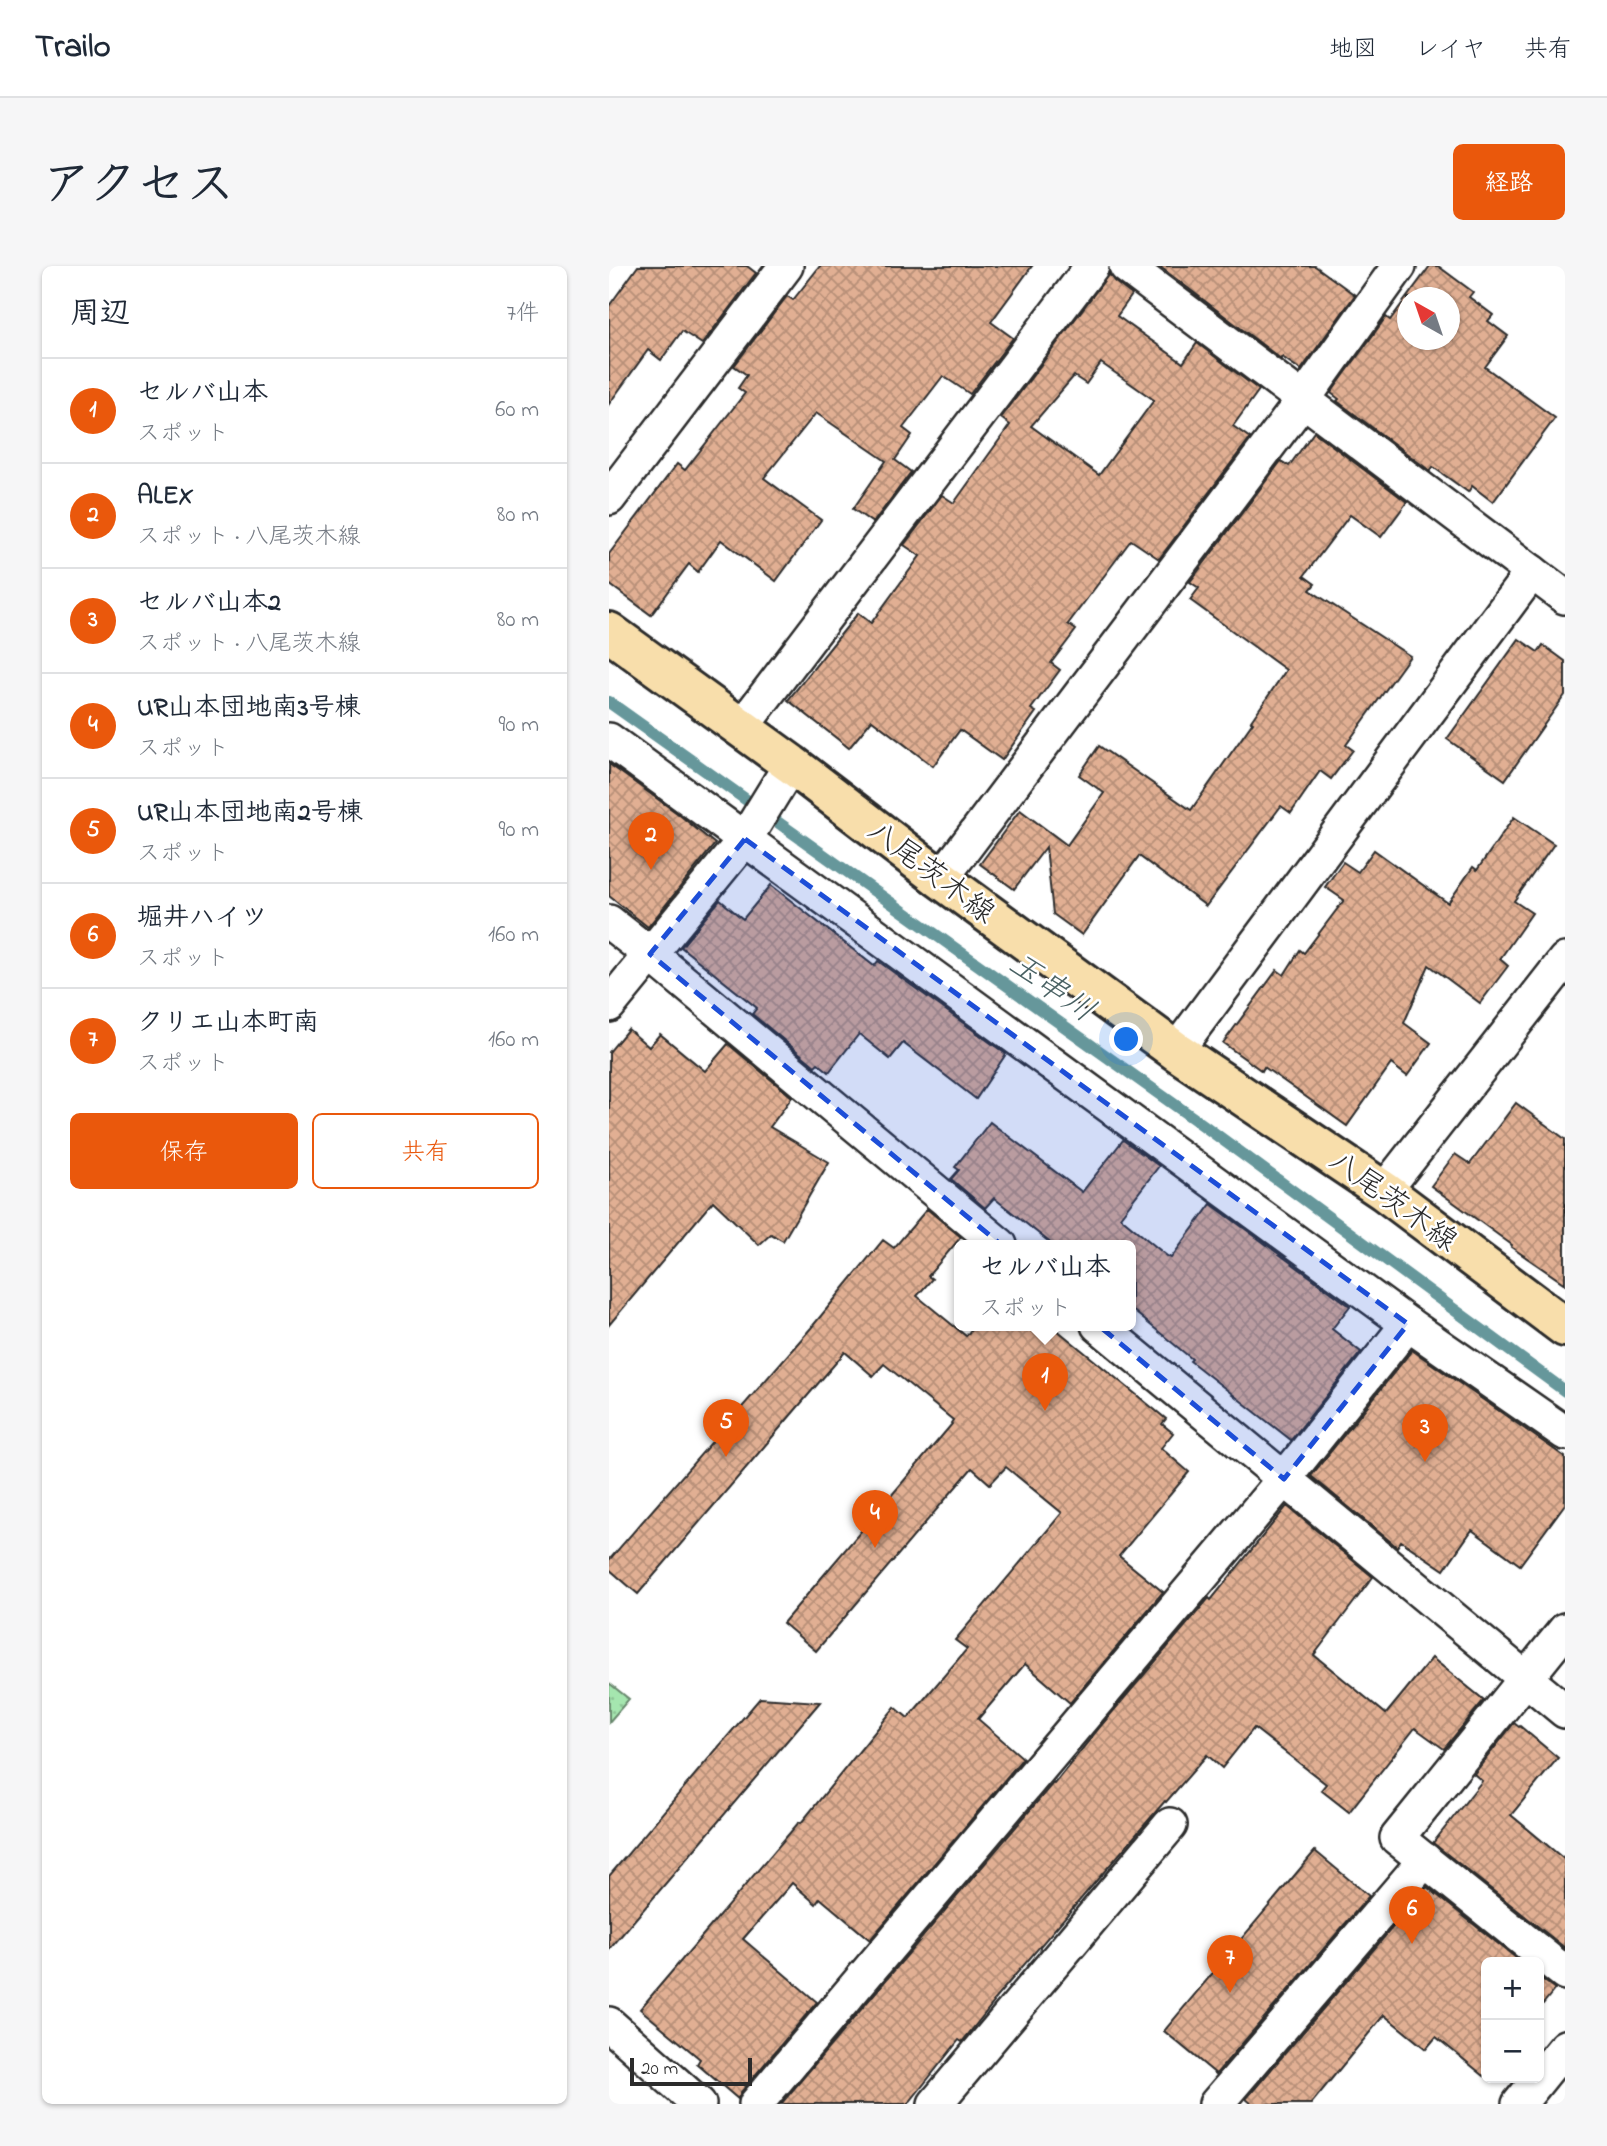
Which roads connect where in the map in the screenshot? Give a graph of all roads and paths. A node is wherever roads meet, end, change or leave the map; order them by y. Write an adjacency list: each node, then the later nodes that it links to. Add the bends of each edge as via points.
1 (786, 266): 6 (street)
2 (1092, 266): 10 (street)
3 (1126, 266): 5 (street)
4 (1399, 266): 5 (street)
5 (1303, 400): 7 (street); 14 (street)
6 (609, 498)
7 (1532, 572): 8 (street); 19 (street)
8 (1565, 597)
9 (609, 632): 10 (main road, 八尾茨木線)
10 (741, 728): 12 (main road, 八尾茨木線)
11 (609, 740): 13 (street)
12 (791, 764): 13 (street); 14 (main road, 八尾茨木線)
13 (757, 820): 16 (street); 22 (street)
14 (941, 879): 19 (main road, 八尾茨木線)
15 (609, 922): 16 (street)
16 (650, 954): 18 (street); 21 (street)
17 (1565, 960): 20 (street)
18 (609, 1005)
19 (1176, 1051): 20 (main road, 八尾茨木線)
20 (1384, 1191): 23 (main road, 八尾茨木線)
21 (994, 1240)
22 (1408, 1324): 25 (street); 26 (street)
23 (1565, 1327)
24 (1104, 1331): 26 (street)
25 (1565, 1433)
26 (1284, 1479): 28 (street); 36 (street)
27 (1565, 1630): 28 (street)
28 (1526, 1679): 29 (street); 31 (street, via 1397,1838)
29 (1565, 1711)
30 (1170, 1825): 37 (street)
31 (1425, 1860): 32 (street); 38 (street)
32 (1565, 1973)
33 (609, 2024): 35 (street)
34 (1565, 2047): 39 (street)
35 (699, 2104)
36 (756, 2104)
37 (935, 2104)
38 (1216, 2104)
39 (1519, 2104)

